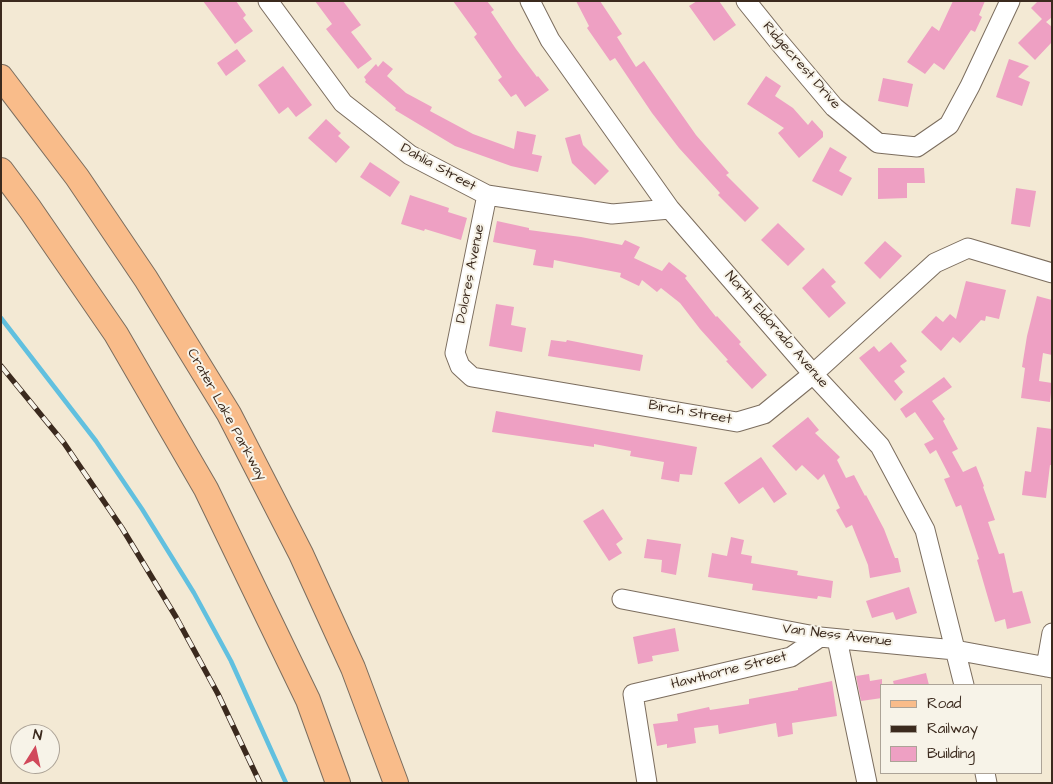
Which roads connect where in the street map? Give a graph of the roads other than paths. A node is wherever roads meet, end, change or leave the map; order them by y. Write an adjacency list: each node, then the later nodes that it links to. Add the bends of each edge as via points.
1 (268, 1): 7 (street, Dahlia Street, via 343,103 410,155)
2 (530, 1): 8 (street, North Eldorado Avenue, via 550,40)
3 (746, 1): 4 (street, Ridgecrest Drive, via 834,107 878,143 917,147 949,125)
4 (1010, 1)
5 (1, 77): 19 (main road, Crater Lake Parkway, via 77,177 141,272 228,414 301,554 353,668)
6 (1, 170): 18 (main road, via 116,334 206,489 308,700)
7 (487, 195): 8 (street, Dahlia Street, via 612,214); 10 (street, Dolores Avenue)
8 (670, 209): 11 (street, North Eldorado Avenue)
9 (1052, 273): 11 (street, Birch Street, via 968,248 935,264)
10 (455, 353): 11 (street, Birch Street, via 460,366 472,377 736,422 764,414)
11 (813, 374): 15 (street, North Eldorado Avenue, via 880,446 925,530)
12 (622, 599): 14 (street, Van Ness Avenue)
13 (1052, 633): 16 (street)
14 (829, 638): 15 (street, Van Ness Avenue); 20 (street, Hawthorne Street, via 791,657 633,694); 21 (street)
15 (955, 650): 16 (street, Van Ness Avenue); 17 (street, North Eldorado Avenue)
16 (1049, 668)
17 (964, 684)
18 (338, 783)
19 (396, 783)
20 (647, 783)
21 (867, 783)

